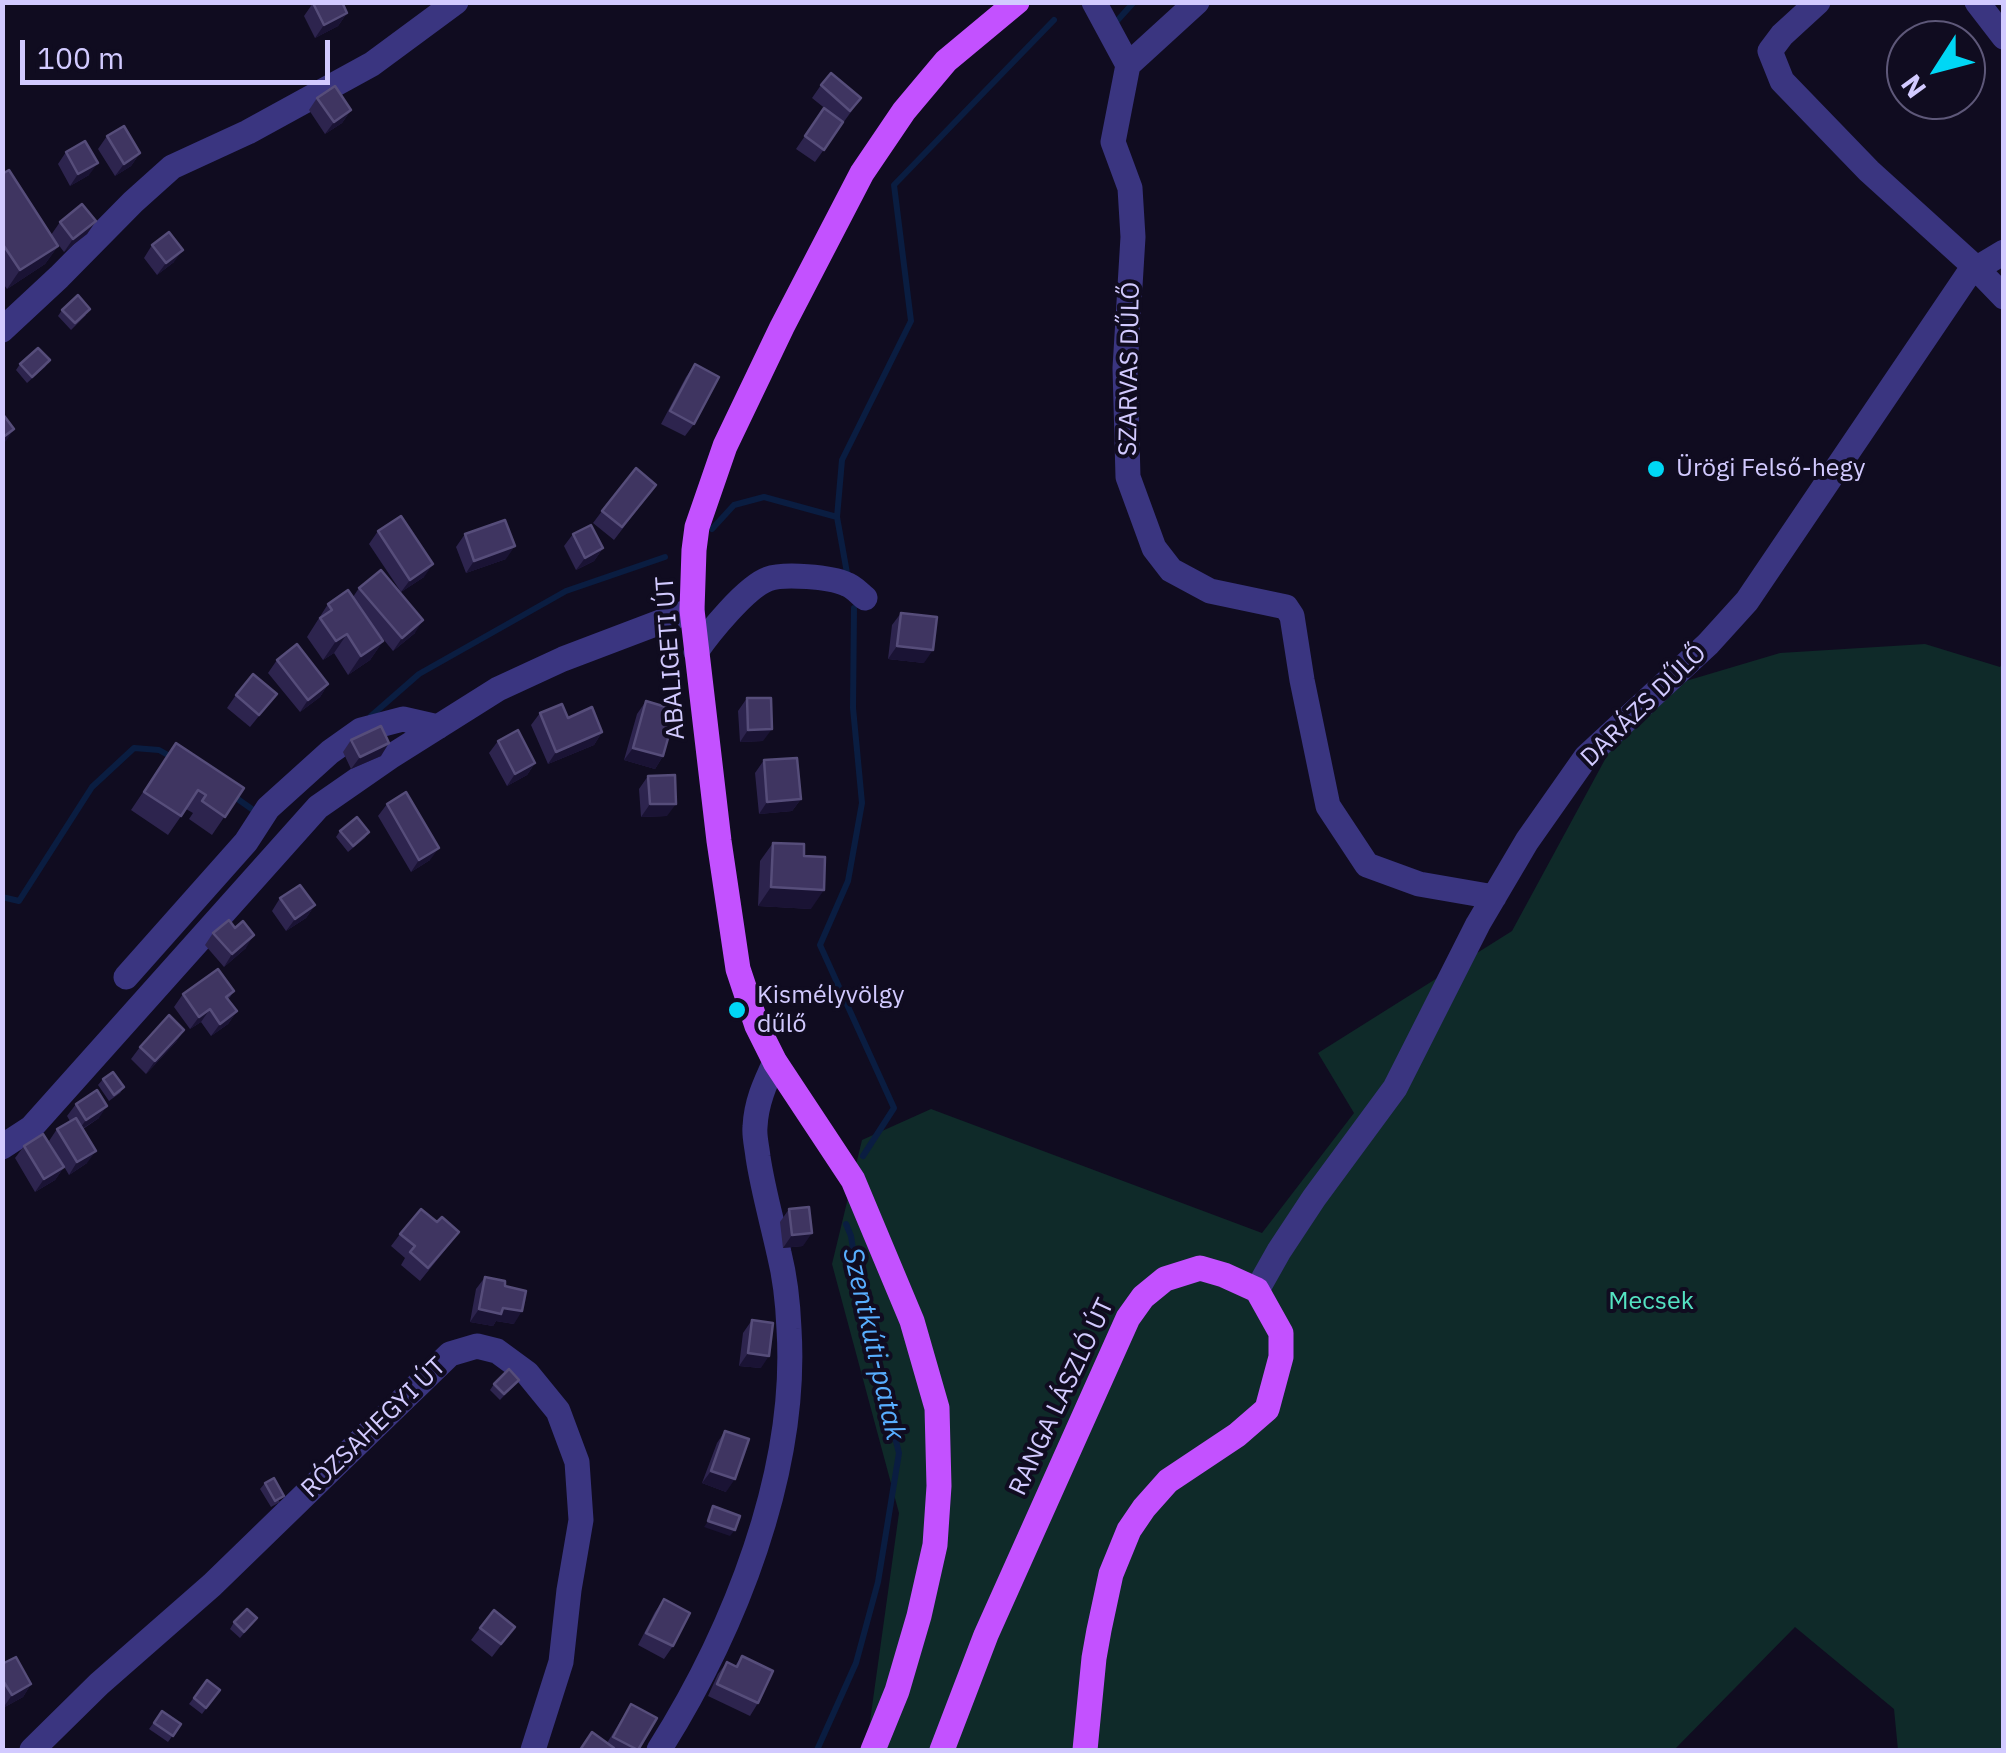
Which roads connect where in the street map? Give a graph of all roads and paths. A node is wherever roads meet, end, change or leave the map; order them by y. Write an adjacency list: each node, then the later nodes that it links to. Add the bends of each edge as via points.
1 (456, 2): 12 (street, via 372,64 172,167)
2 (1018, 2): 14 (main road, ABALIGETI ÚT, via 946,61 904,112 820,250 704,504)
3 (1094, 2): 8 (street)
4 (1198, 2): 8 (street)
5 (1818, 2): 10 (street, via 1770,51 1782,81)
6 (1977, 2): 7 (street)
7 (2004, 37)
8 (1128, 65): 17 (street, SZARVAS DŰLŐ, via 1112,142 1130,188 1134,237 1125,368 1128,477 1154,548 1171,570 1210,590 1286,607 1328,806 1367,865 1419,884)
9 (2004, 252): 10 (street, DARÁZS DŰLŐ)
10 (1976, 268): 11 (street); 17 (street, DARÁZS DŰLŐ, via 1747,601 1586,758)
11 (2004, 298)
12 (2, 330)
13 (866, 598): 15 (street, via 846,584 800,576 766,580)
14 (692, 610): 15 (main road, ABALIGETI ÚT); 16 (street, via 562,659)
15 (696, 652): 19 (main road, ABALIGETI ÚT, via 738,969)
16 (438, 727): 18 (street, via 403,720 361,730 330,752 268,808 246,842); 20 (street, via 318,806 44,1113)
17 (1494, 897): 21 (street, DARÁZS DŰLŐ, via 1395,1088)
18 (126, 977)
19 (775, 1062): 24 (street, via 754,1129 790,1329 780,1462 732,1609); 25 (main road, ABALIGETI ÚT, via 852,1180 912,1321 937,1408 935,1545 897,1691)
20 (2, 1147)
21 (1257, 1290): 26 (main road, RANGA LÁSZLÓ ÚT, via 1200,1268 1165,1279 1128,1318); 27 (main road, via 1281,1333 1282,1357 1269,1402 1237,1435 1168,1481 1129,1530 1099,1630)
22 (32, 1750): 23 (street, RÓZSAHEGYI ÚT, via 450,1354 477,1346 497,1351 527,1373 558,1410 578,1462 581,1520 561,1662)
23 (533, 1750)
24 (659, 1750)
25 (873, 1750)
26 (942, 1750)
27 (1085, 1750)

